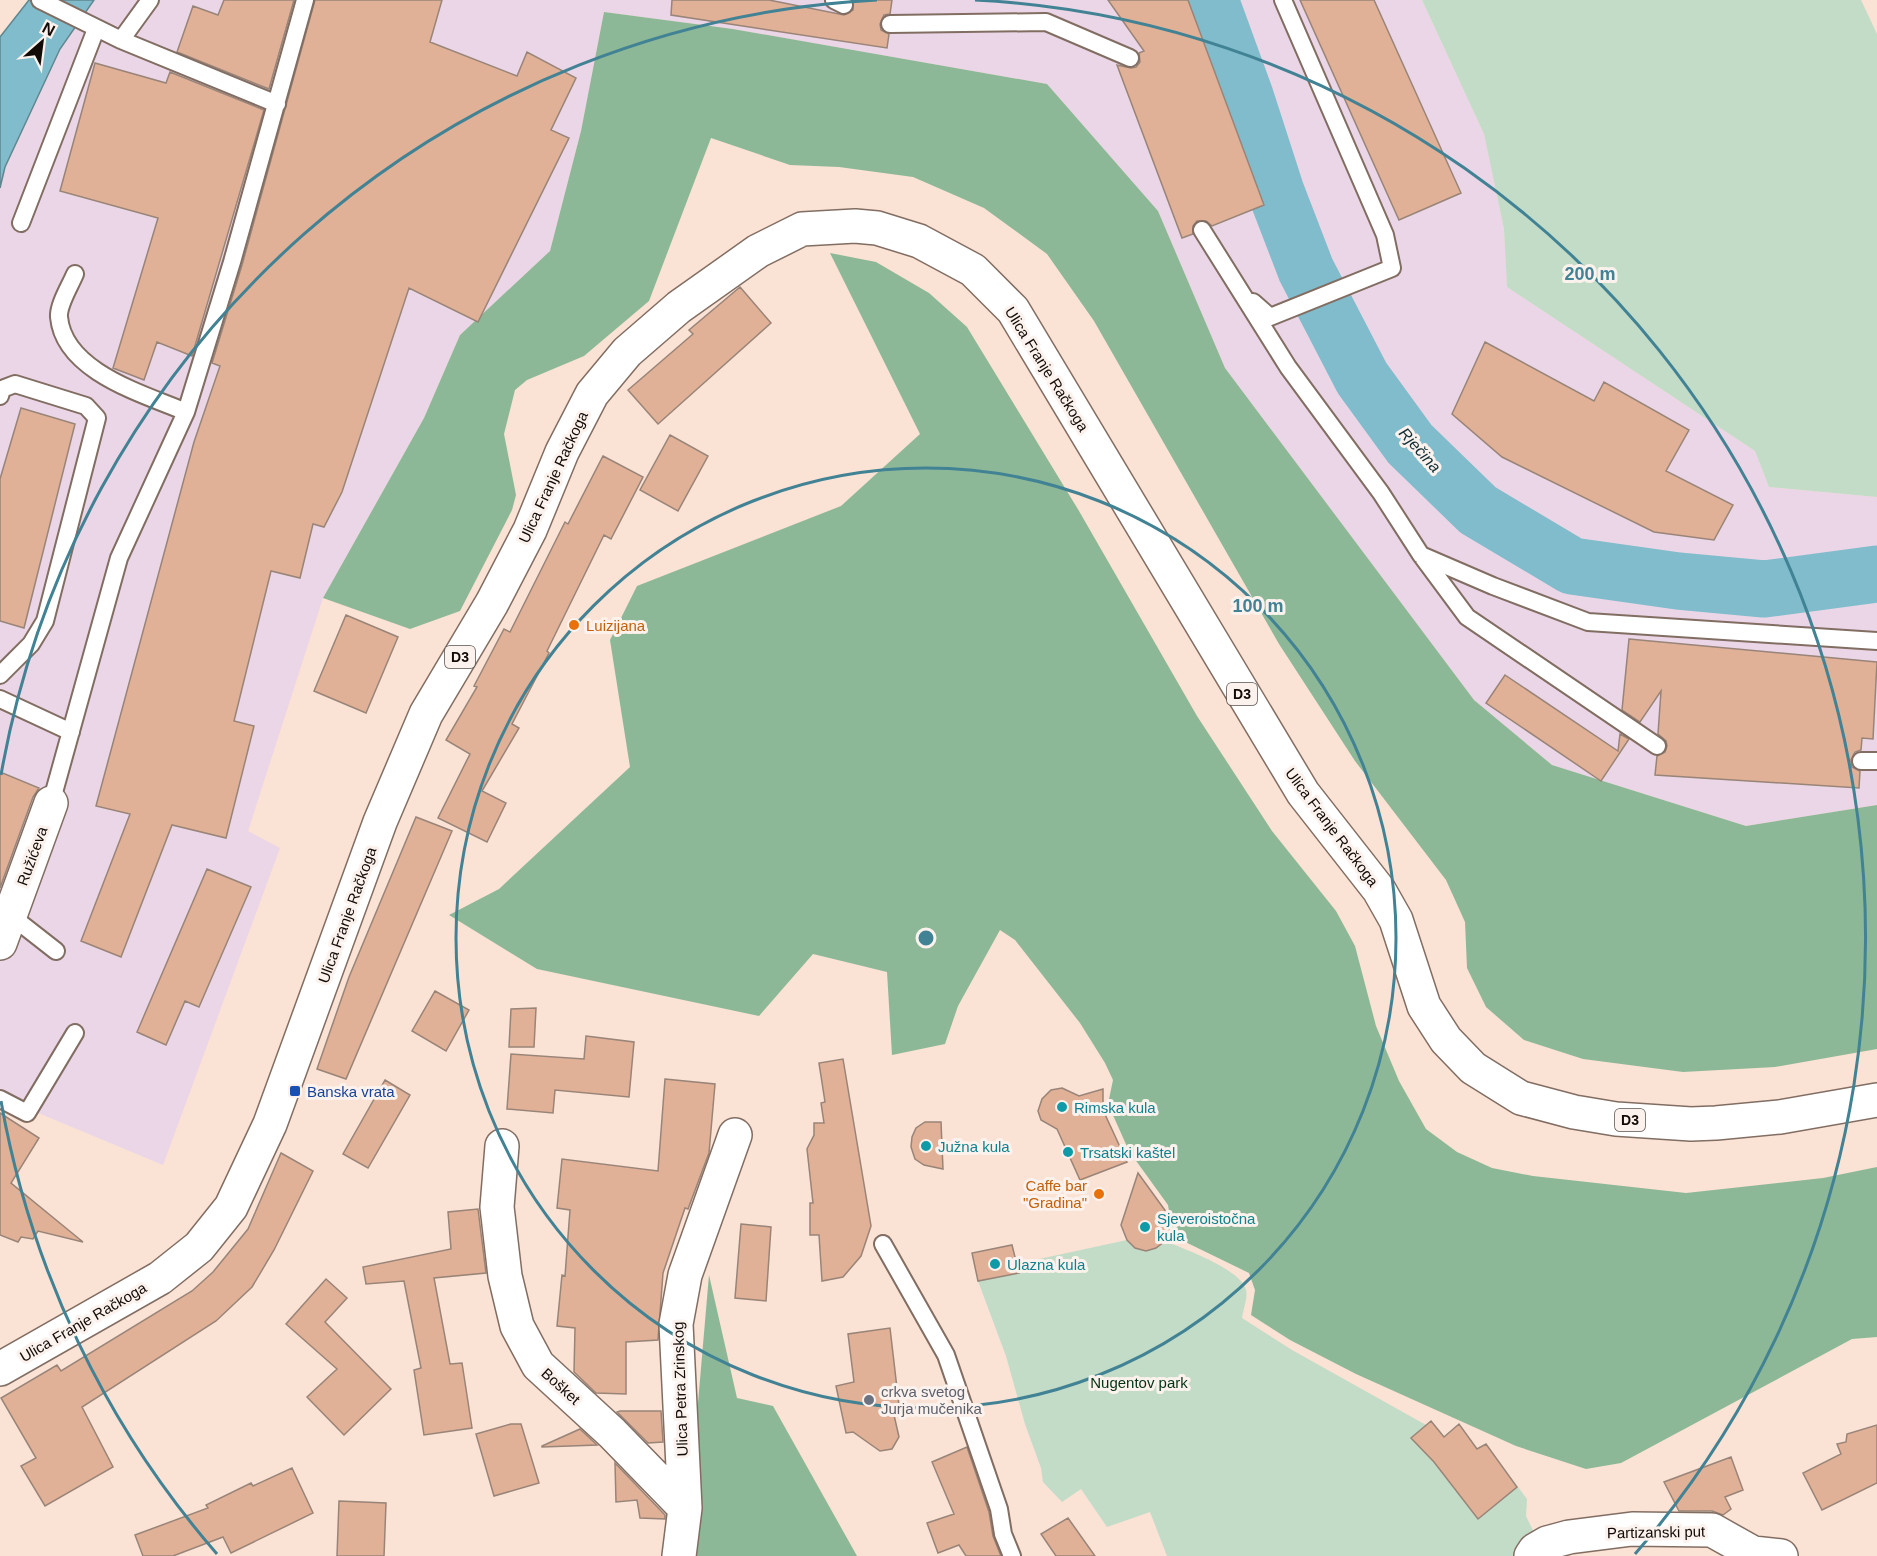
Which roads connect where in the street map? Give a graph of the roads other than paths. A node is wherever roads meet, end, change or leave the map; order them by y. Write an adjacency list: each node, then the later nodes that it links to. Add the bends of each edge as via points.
1 (40, 0): 6 (lane)
2 (150, 0): 7 (lane)
3 (305, 0): 9 (lane)
4 (1282, 0): 13 (lane, via 1385,235 1392,268 1270,317)
5 (890, 24): 8 (lane, via 1046,22)
6 (96, 29): 7 (lane); 10 (lane)
7 (121, 40): 9 (lane)
8 (1130, 58)
9 (278, 104): 15 (lane)
10 (21, 223)
11 (1202, 230): 13 (lane)
12 (75, 274): 15 (lane, via 59,315 64,335 78,356 105,377)
13 (1242, 292): 16 (lane, via 1288,367 1381,493)
14 (0, 396): 18 (lane, via 2,389 15,384 86,406 97,418 45,621 31,644)
15 (186, 412): 20 (lane, via 119,558)
16 (1420, 555): 17 (lane, via 1588,622); 21 (lane, via 1467,617)
17 (1877, 641)
18 (0, 675)
19 (0, 699): 20 (lane)
20 (71, 732): 22 (lane)
21 (1657, 746)
22 (51, 803): 23 (main road, Ružićeva)
23 (5, 929): 24 (lane)
24 (56, 951)
25 (75, 1033): 26 (lane, via 27,1113)
26 (0, 1098)
27 (1877, 1100): 31 (main road, Ulica Franje Račkoga / D3, via 1780,1117 1691,1125 1574,1112 1521,1098 1485,1078 1446,1040 1424,1006 1405,945 1384,898 1303,793 1013,310 972,270 919,242 877,228 802,229 758,251 679,307 627,352 592,394 519,551 426,714 380,822 270,1124 231,1207 199,1246 160,1278)
28 (735, 1135): 32 (main road, Ulica Petra Zrinskog, via 685,1275 676,1324)
29 (502, 1146): 32 (main road, Bošket, via 496,1207 505,1276 517,1326 538,1365)
30 (883, 1244): 34 (lane, via 946,1355)
31 (0, 1369)
32 (685, 1508): 33 (main road)
33 (679, 1556)
34 (1012, 1556)
35 (1531, 1556): 36 (main road, Partizanski put, via 1547,1543 1569,1537 1632,1530 1712,1530 1753,1553)
36 (1781, 1556)

